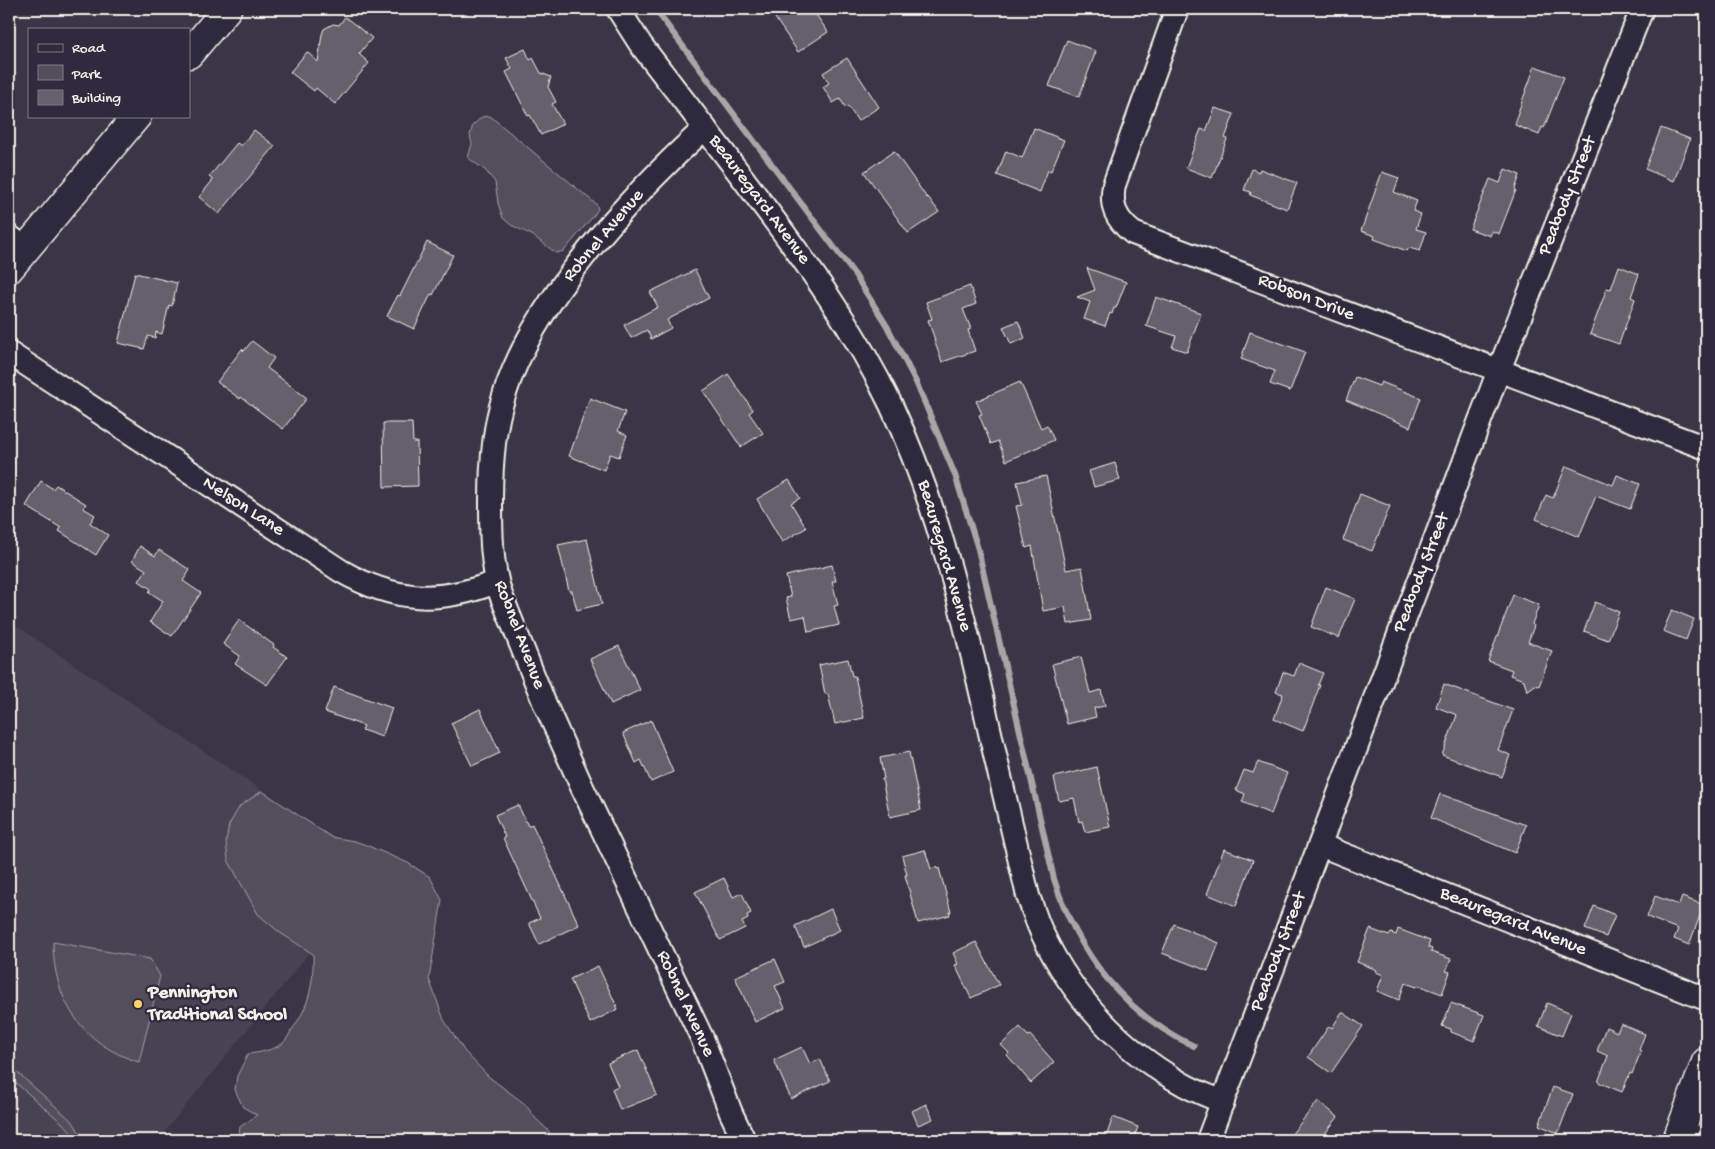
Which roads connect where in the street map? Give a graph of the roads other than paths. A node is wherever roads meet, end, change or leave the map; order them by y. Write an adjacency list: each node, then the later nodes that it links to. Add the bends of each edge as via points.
1 (227, 9): 5 (street)
2 (618, 9): 7 (street, Beauregard Avenue, via 641,45)
3 (1178, 9): 11 (street, Robson Drive, via 1114,185 1114,210 1122,224 1133,233)
4 (1642, 9): 11 (street, Peabody Street)
5 (190, 53)
6 (135, 118): 8 (street)
7 (705, 128): 13 (street, Robnel Avenue, via 674,156 599,238 562,285 513,372 503,397 491,478 492,552); 17 (street, Beauregard Avenue, via 810,267 840,313 891,405 919,470 964,621 1028,896 1042,934 1062,971 1112,1032 1142,1059 1183,1084)
8 (17, 242): 9 (street)
9 (9, 269)
10 (9, 352): 13 (street, Nelson Lane, via 363,584 388,592 428,597 457,594)
11 (1499, 370): 12 (street, Robson Drive); 14 (street, Peabody Street)
12 (1706, 448)
13 (496, 582): 19 (street, Robnel Avenue, via 548,711 702,1038)
14 (1320, 845): 15 (street, Beauregard Avenue); 17 (street, Peabody Street)
15 (1706, 1000)
16 (1706, 1062): 21 (street)
17 (1223, 1102): 20 (street, Peabody Street)
18 (1706, 1137): 22 (street)
19 (744, 1140)
20 (1208, 1140)
21 (1676, 1140)
22 (1705, 1140)

